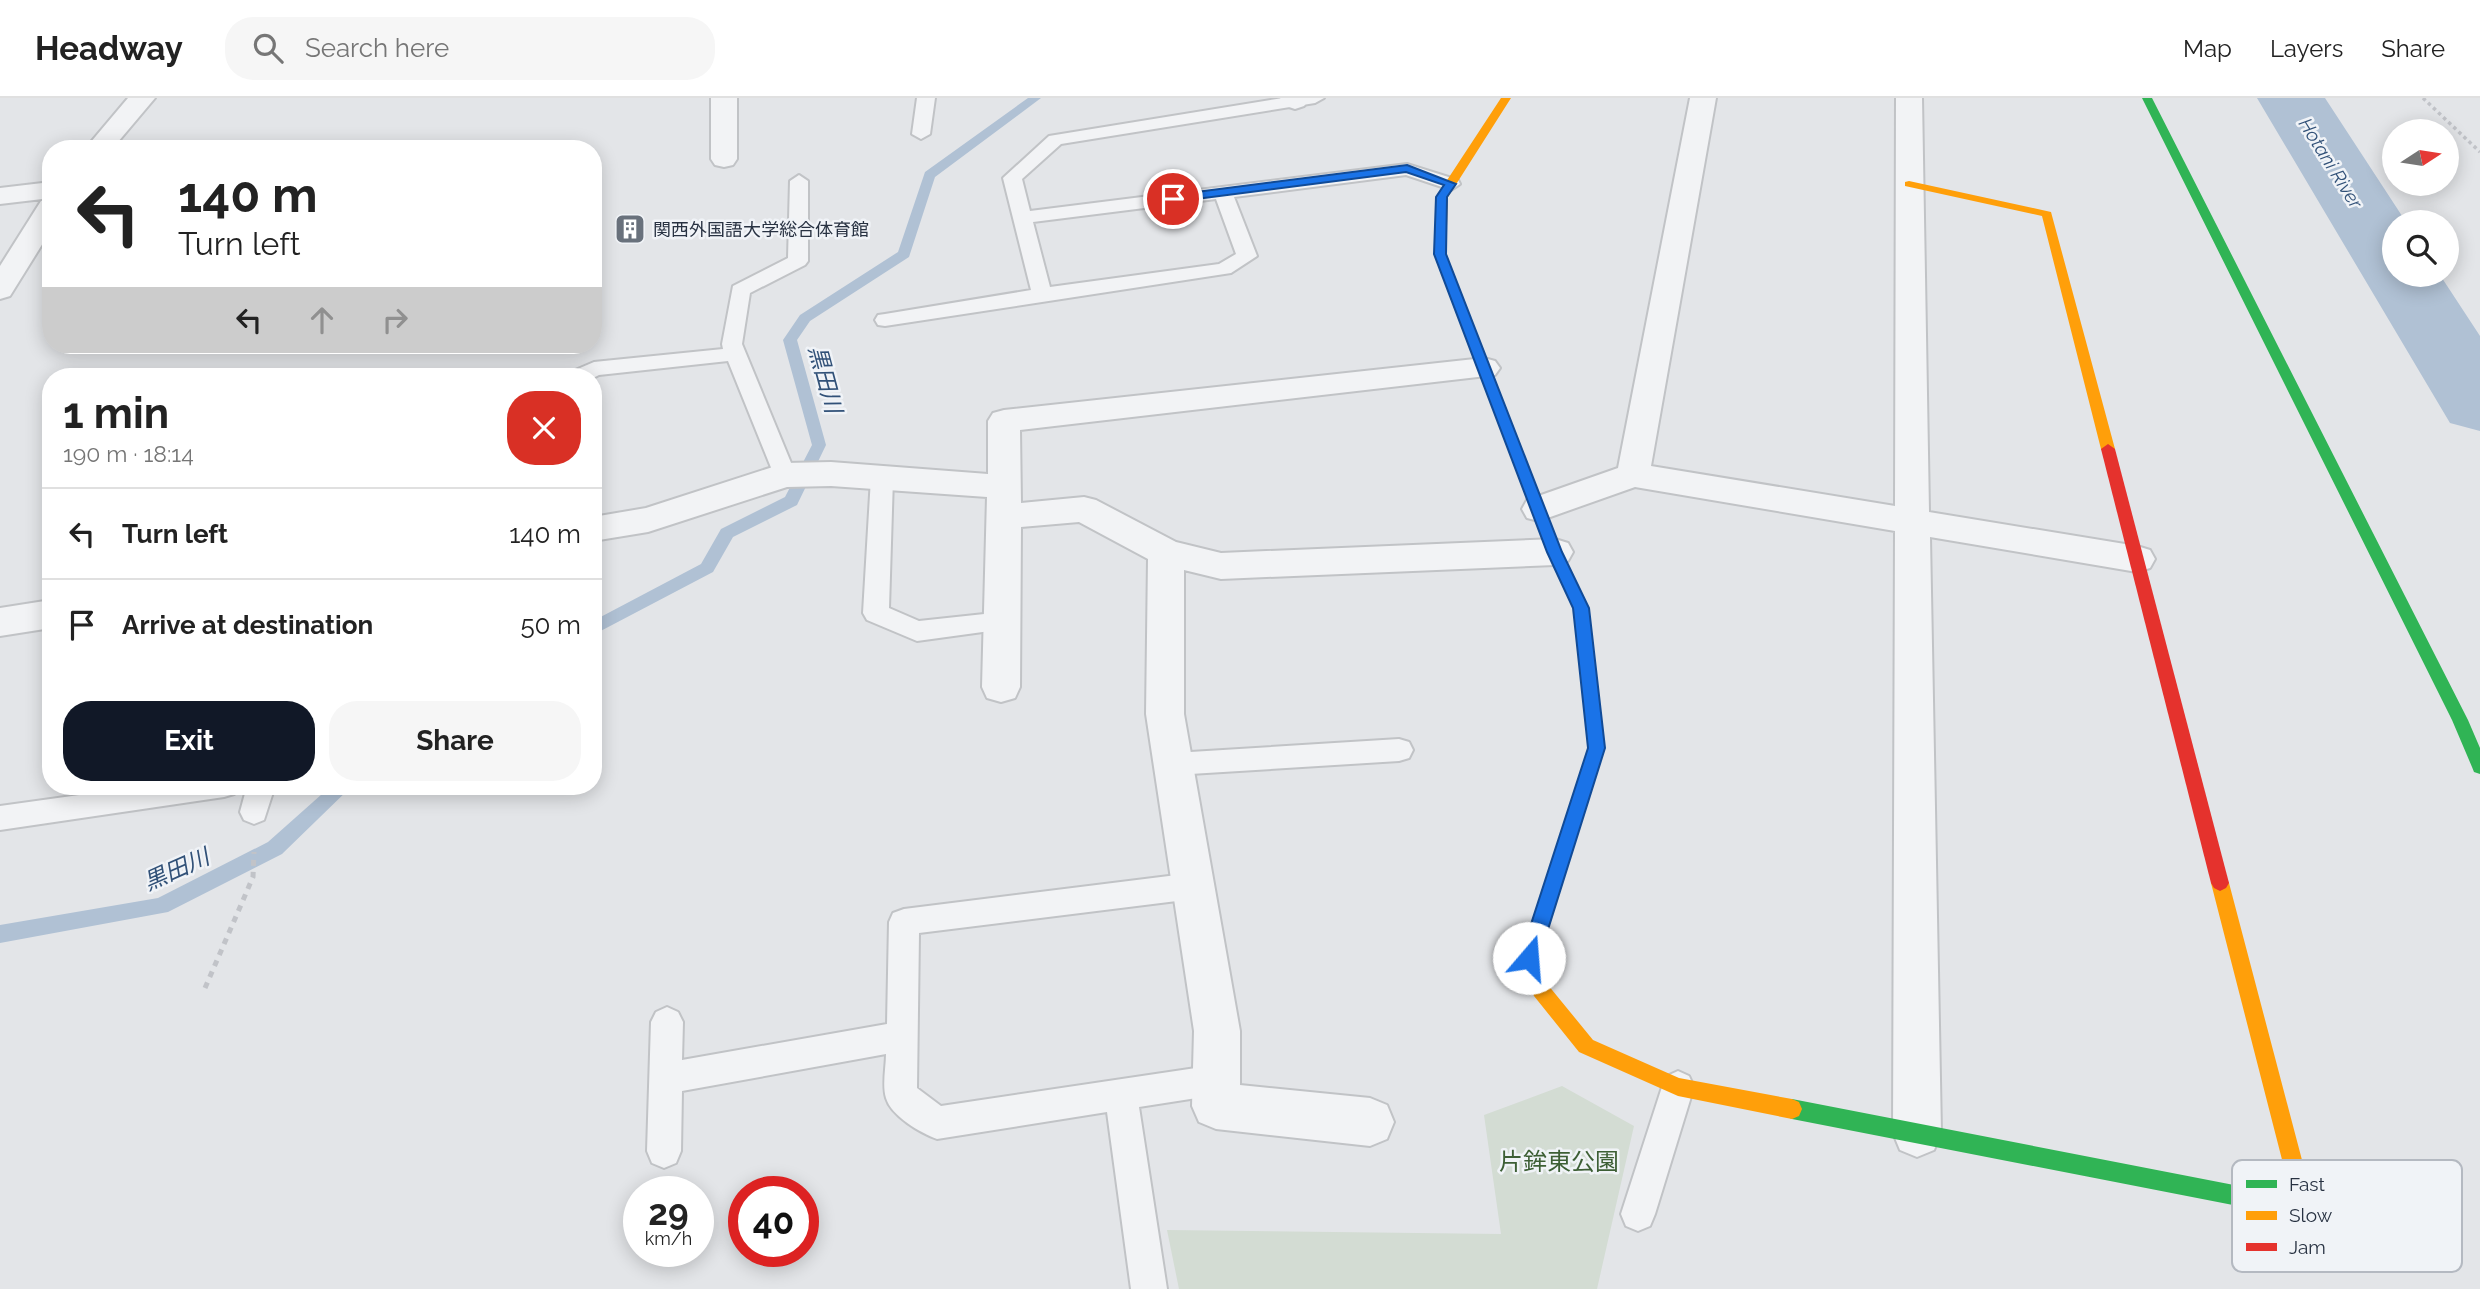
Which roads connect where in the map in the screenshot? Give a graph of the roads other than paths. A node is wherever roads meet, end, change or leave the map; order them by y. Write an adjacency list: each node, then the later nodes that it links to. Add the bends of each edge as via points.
1 (142, 98): 10 (street)
2 (724, 98): 11 (street)
3 (926, 98): 9 (lane)
4 (1703, 98): 27 (street)
5 (1909, 98): 14 (street)
6 (2147, 98): 42 (street)
7 (1301, 99): 18 (lane, via 1055,140 1012,178)
8 (1501, 100): 13 (street)
9 (921, 134)
10 (106, 140)
11 (724, 159)
12 (799, 181): 23 (lane, via 798,261 740,290 732,344)
13 (1451, 184): 16 (lane, via 1407,169); 25 (street, via 1442,197 1440,254)
14 (1909, 184): 31 (street); 35 (street, via 2047,214)
15 (42, 191): 17 (street)
16 (1223, 192): 18 (lane); 21 (lane, via 1247,256 1224,269)
17 (0, 196)
18 (1022, 218): 21 (lane)
19 (42, 222): 20 (street)
20 (0, 289)
21 (1042, 294): 22 (lane)
22 (885, 320)
23 (736, 354): 24 (lane); 26 (lane)
24 (602, 368)
25 (1484, 369): 29 (street, via 1004,421); 30 (street)
26 (788, 475): 28 (street); 32 (street, via 648,520)
27 (1633, 475): 30 (street); 31 (street)
28 (882, 478): 29 (street); 38 (lane, via 876,613 916,631)
29 (1004, 502): 34 (street, via 1084,509); 38 (street)
30 (1539, 509): 33 (street)
31 (1912, 523): 35 (street); 53 (street)
32 (602, 528)
33 (1555, 552): 34 (street, via 1221,566); 50 (street, via 1581,608 1597,748 1529,958 1541,990 1586,1046)
34 (1166, 553): 41 (street, via 1165,714)
35 (2137, 559): 55 (street)
36 (42, 615): 37 (street)
37 (0, 621)
38 (1003, 621): 39 (street)
39 (1001, 687)
40 (1399, 750): 41 (lane)
41 (1174, 764): 45 (street)
42 (2480, 767)
43 (161, 795): 44 (lane)
44 (0, 818)
45 (1193, 886): 47 (lane, via 904,922); 49 (street, via 1217,1031)
46 (667, 1022): 48 (lane)
47 (902, 1036): 48 (lane); 51 (lane, via 901,1096 937,1123)
48 (667, 1079): 54 (lane)
49 (1216, 1080): 51 (lane); 52 (street, via 1216,1106)
50 (1678, 1087): 53 (street); 57 (lane)
51 (1121, 1095): 58 (lane)
52 (1370, 1122)
53 (1917, 1133): 56 (street)
54 (664, 1151)
55 (2292, 1160)
56 (2232, 1195)
57 (1638, 1214)
58 (1149, 1289)

